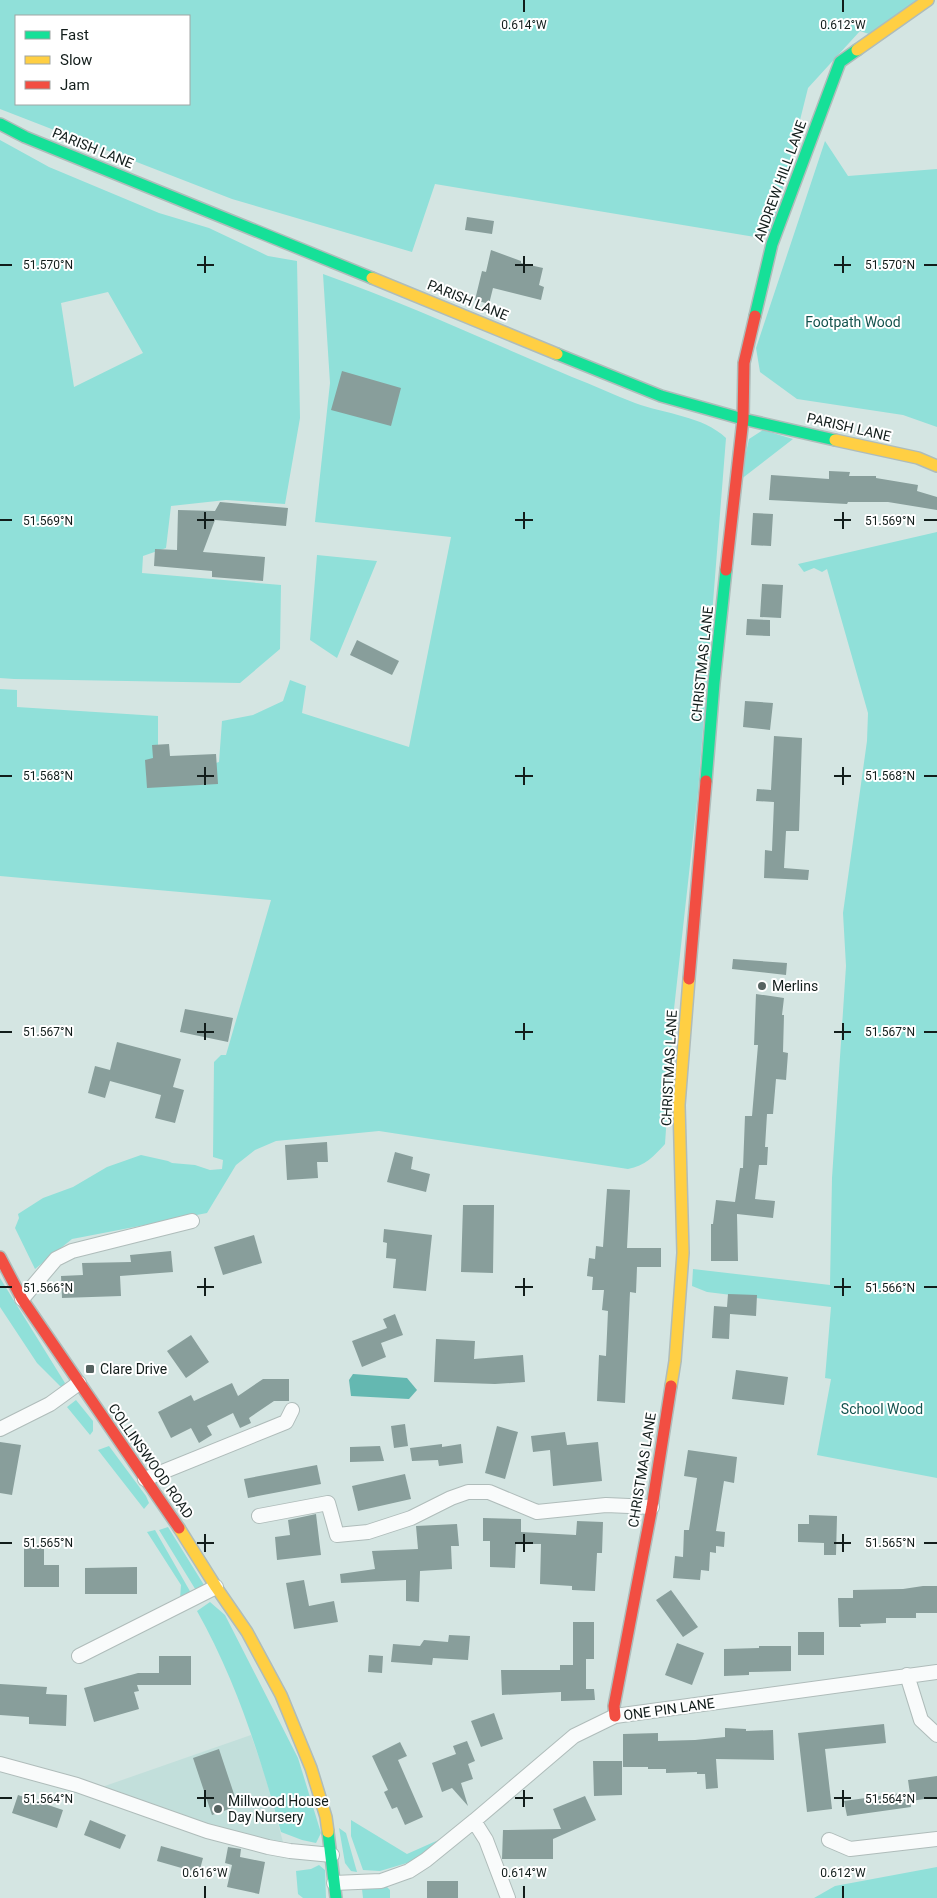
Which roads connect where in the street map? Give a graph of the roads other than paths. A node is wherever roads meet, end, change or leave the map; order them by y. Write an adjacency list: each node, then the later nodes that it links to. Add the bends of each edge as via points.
1 (928, 0): 3 (street, ANDREW HILL LANE, via 840,62 772,244 744,363)
2 (0, 124): 3 (street, PARISH LANE, via 25,137 661,396)
3 (743, 419): 4 (street, PARISH LANE, via 918,458); 12 (street, CHRISTMAS LANE, via 714,683 679,1105 683,1253 675,1360)
4 (937, 466)
5 (192, 1221): 7 (street, via 72,1251 56,1258)
6 (0, 1257): 7 (street, COLLINSWOOD ROAD)
7 (22, 1299): 8 (street, COLLINSWOOD ROAD)
8 (79, 1383): 10 (street, via 50,1404); 11 (street, COLLINSWOOD ROAD)
9 (292, 1410): 11 (street, via 286,1422)
10 (0, 1429)
11 (146, 1479): 14 (street, COLLINSWOOD ROAD)
12 (652, 1506): 13 (street, via 606,1505 537,1512 489,1492 468,1492 411,1518 368,1532 337,1535 328,1503); 18 (street, CHRISTMAS LANE, via 614,1706)
13 (259, 1516)
14 (216, 1587): 15 (street); 24 (street, COLLINSWOOD ROAD, via 281,1695 324,1809)
15 (79, 1656)
16 (937, 1672): 17 (street, ONE PIN LANE)
17 (907, 1675): 18 (street, ONE PIN LANE); 19 (street, via 921,1720)
18 (615, 1716): 21 (street, ONE PIN LANE, via 574,1736)
19 (937, 1735)
20 (0, 1764): 24 (street, via 77,1785 207,1831 276,1848)
21 (474, 1822): 25 (street, ONE PIN LANE, via 409,1870 381,1881); 27 (street, via 486,1840)
22 (937, 1839): 23 (street, via 850,1848)
23 (829, 1840)
24 (332, 1855): 25 (street, COLLINSWOOD ROAD)
25 (334, 1882): 26 (street, COLLINSWOOD ROAD)
26 (336, 1898)
27 (508, 1898)

